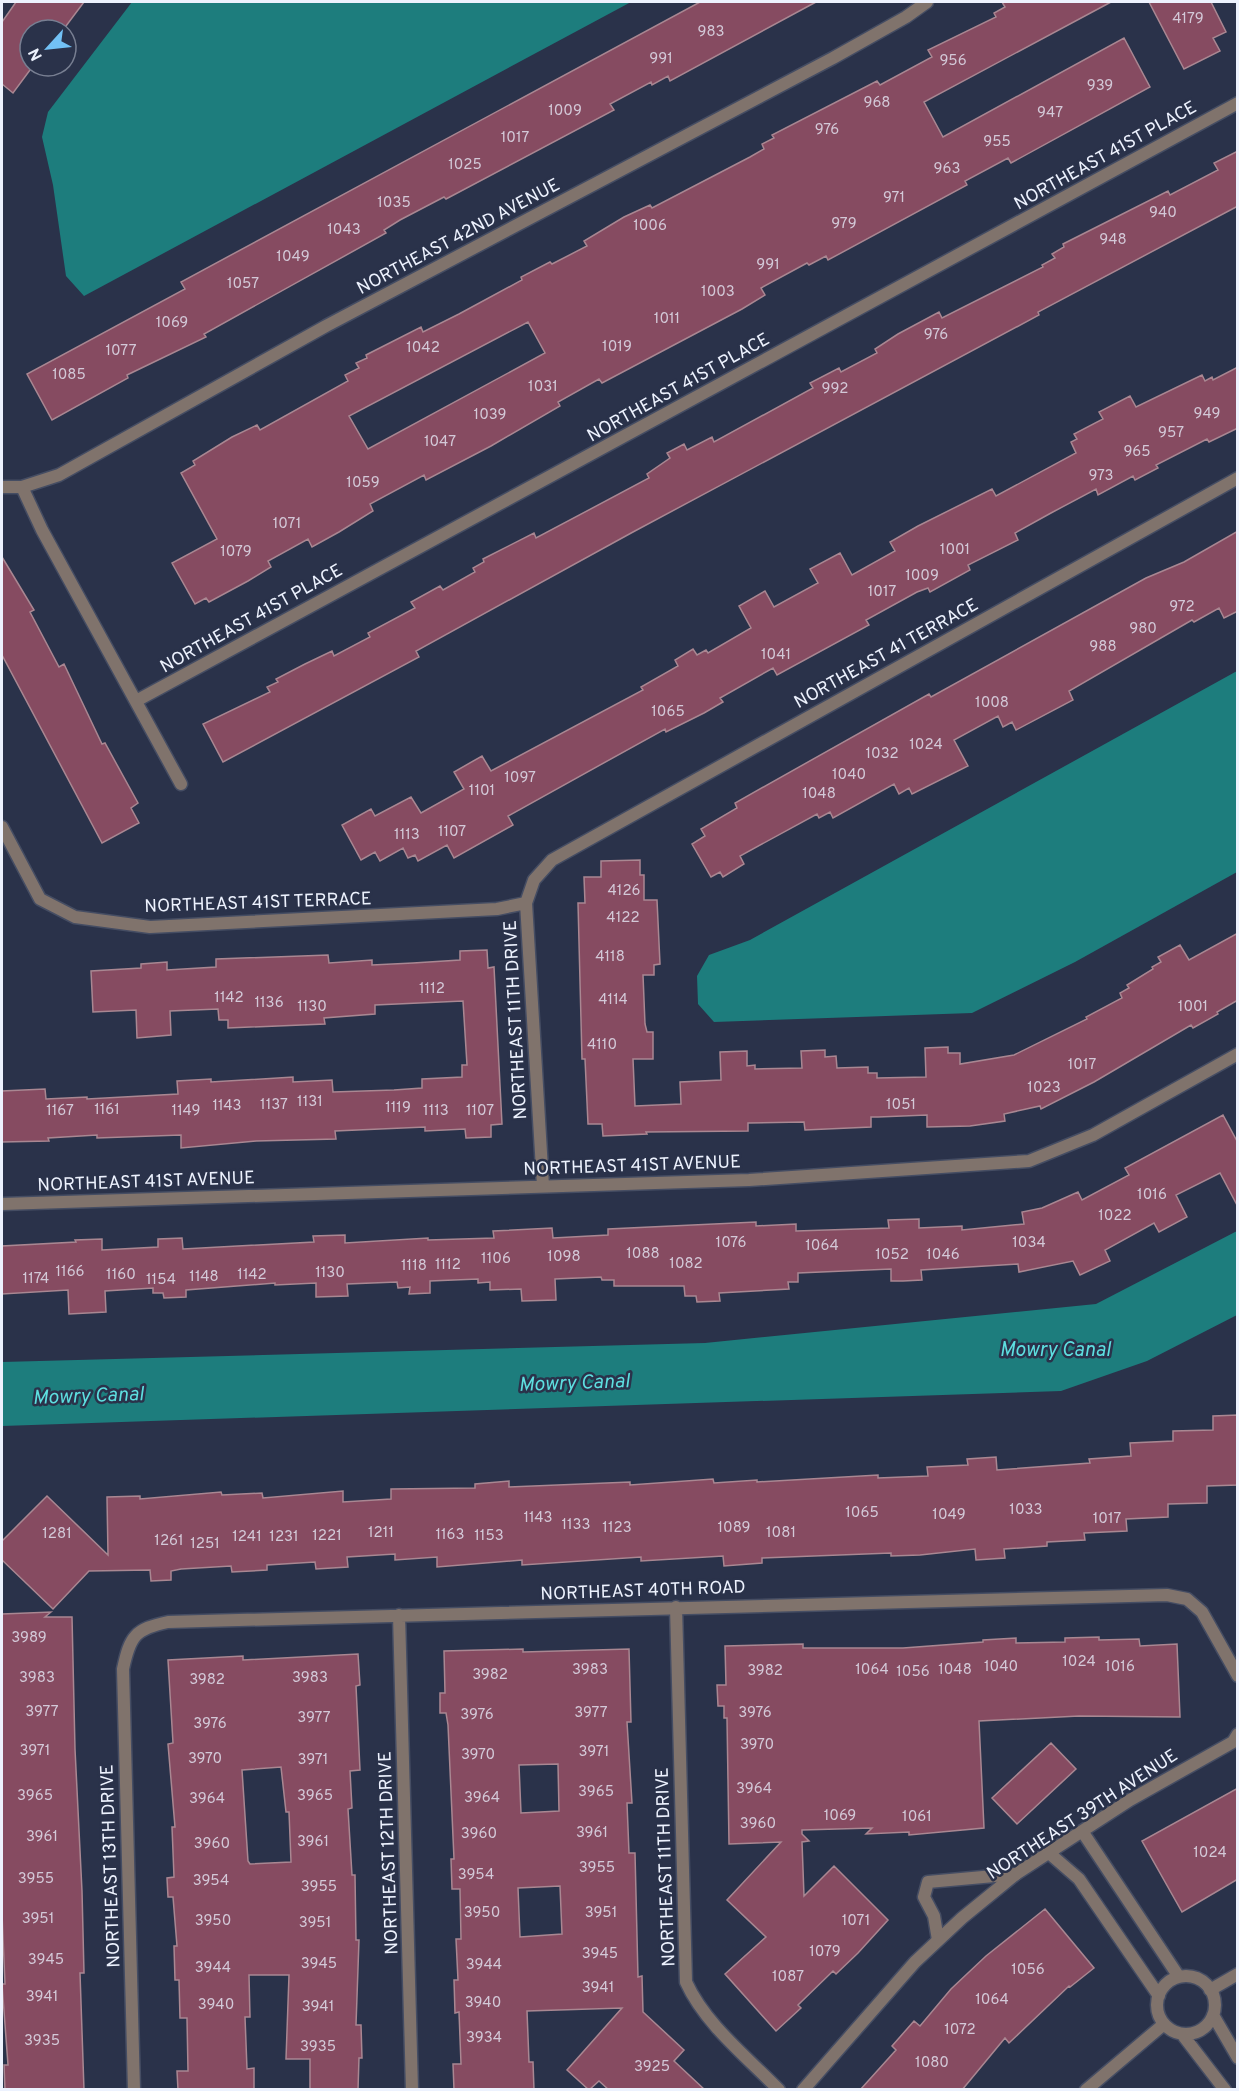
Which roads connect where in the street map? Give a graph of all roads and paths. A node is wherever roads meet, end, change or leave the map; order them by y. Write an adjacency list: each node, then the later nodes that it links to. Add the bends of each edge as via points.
1 (927, 2): 4 (street, NORTHEAST 42ND AVENUE, via 833,58 326,326 59,475)
2 (1238, 103): 6 (street, NORTHEAST 41ST PLACE)
3 (1238, 478): 9 (street, NORTHEAST 41 TERRACE)
4 (22, 487): 5 (street, NORTHEAST 42ND AVENUE); 6 (street)
5 (2, 488)
6 (136, 701): 7 (street)
7 (181, 784)
8 (2, 827): 10 (street, NORTHEAST 41ST TERRACE, via 40,898 75,917 150,927 497,909)
9 (552, 860): 10 (street, NORTHEAST 11TH DRIVE, via 534,880)
10 (526, 903): 12 (street, NORTHEAST 11TH DRIVE)
11 (1238, 1054): 12 (street, NORTHEAST 41ST AVENUE, via 1093,1135 1029,1161 749,1179)
12 (543, 1186): 13 (street, NORTHEAST 41ST AVENUE)
13 (2, 1204)
14 (676, 1607): 15 (street, NORTHEAST 40TH ROAD); 17 (street, NORTHEAST 40TH ROAD, via 1167,1595 1187,1599 1202,1612); 33 (street, NORTHEAST 11TH DRIVE, via 686,1982 705,2014)
15 (399, 1615): 16 (street, NORTHEAST 40TH ROAD, via 168,1622 145,1626); 32 (street, NORTHEAST 12TH DRIVE)
16 (128, 1643): 31 (street, NORTHEAST 13TH DRIVE, via 123,1670)
17 (1238, 1676)
18 (1238, 1734): 19 (street, NORTHEAST 39TH AVENUE, via 1233,1742)
19 (1082, 1832): 20 (street, NORTHEAST 39TH AVENUE); 24 (street)
20 (1049, 1853): 21 (street, NORTHEAST 39TH AVENUE); 26 (street, via 1079,1880)
21 (1016, 1874): 22 (street, NORTHEAST 39TH AVENUE); 22 (street, via 928,1882 924,1897 934,1916)
22 (938, 1941): 34 (street, NORTHEAST 39TH AVENUE)
23 (1238, 1974): 25 (street)
24 (1179, 1977): 25 (street, via 1199,1980); 26 (street, via 1163,1987)
25 (1209, 1990): 27 (street, via 1215,2005)
26 (1158, 1996): 28 (street, via 1159,2015)
27 (1213, 2015): 29 (street, via 1200,2031); 30 (street)
28 (1164, 2024): 29 (street); 35 (street)
29 (1182, 2034): 36 (street)
30 (1238, 2058)
31 (134, 2090)
32 (412, 2090)
33 (779, 2090)
34 (803, 2090)
35 (1086, 2090)
36 (1224, 2090)

